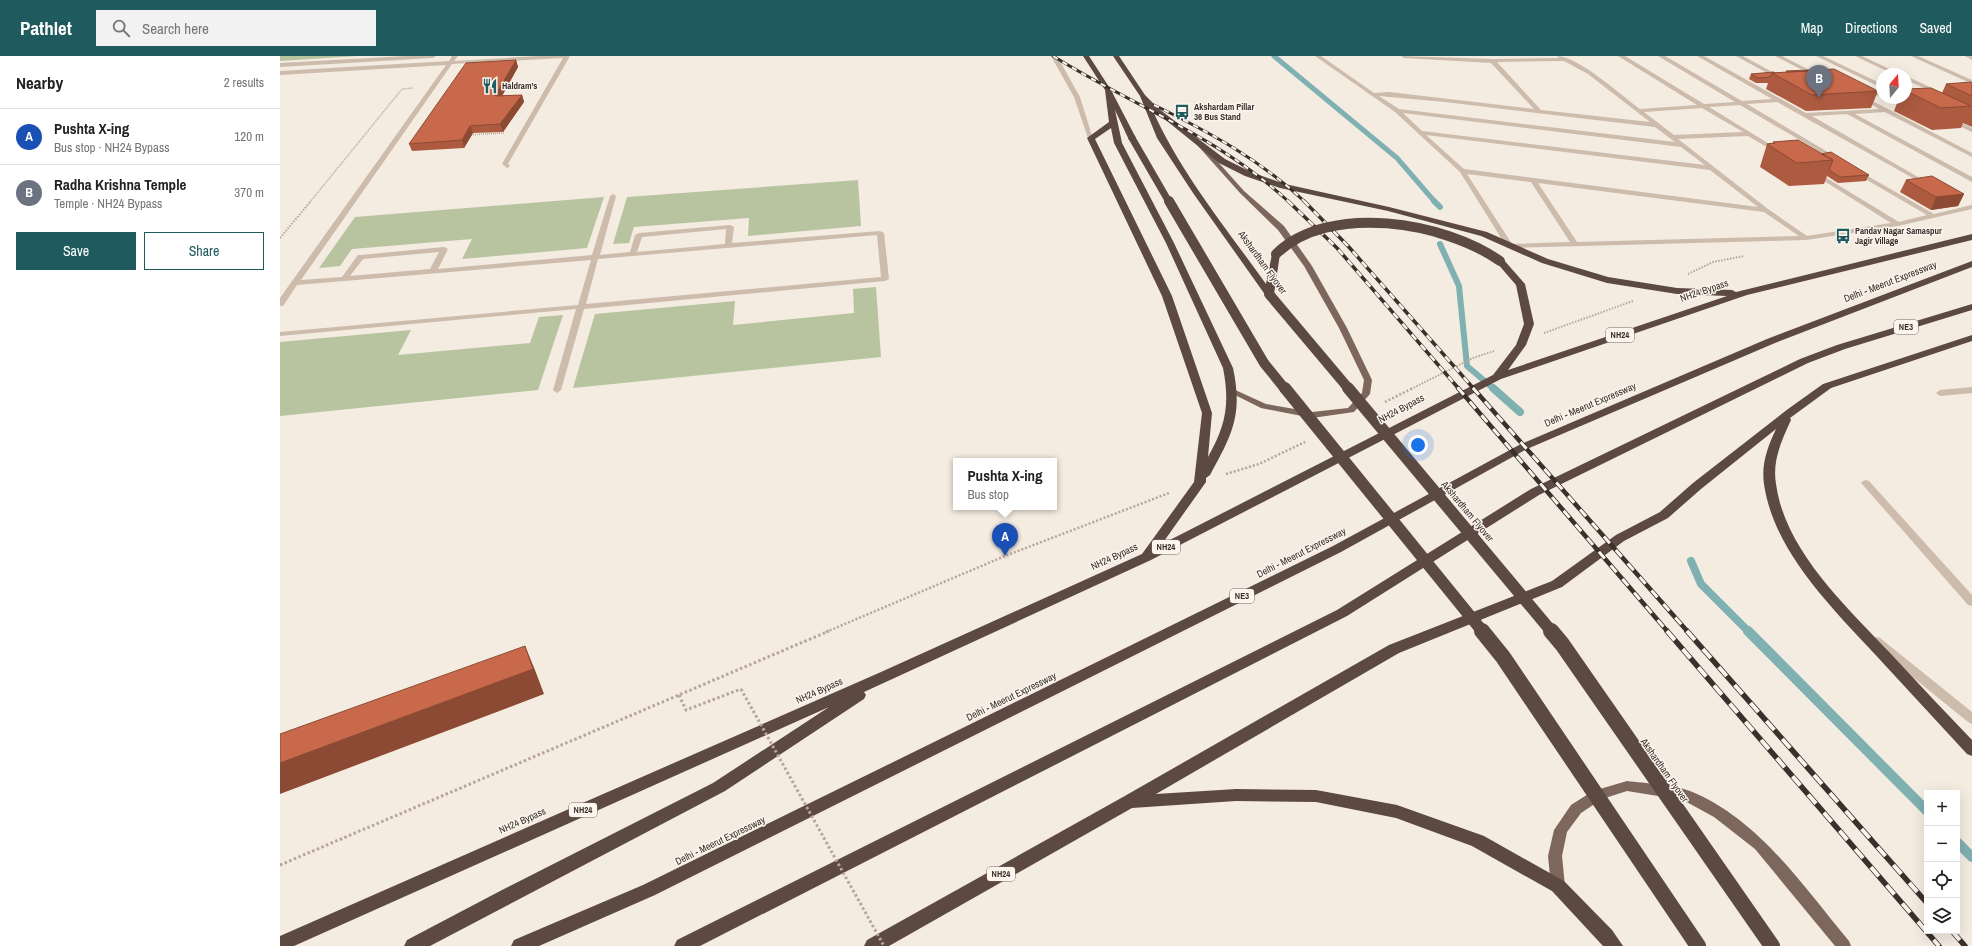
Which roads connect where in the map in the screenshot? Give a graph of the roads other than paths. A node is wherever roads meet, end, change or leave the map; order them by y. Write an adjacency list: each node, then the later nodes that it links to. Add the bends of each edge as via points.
1 (433, 56): 26 (street)
2 (456, 56): 25 (street)
3 (567, 56): 25 (street); 68 (street, via 505,164)
4 (1054, 56): 62 (street, via 1076,97)
5 (1086, 56): 39 (highway)
6 (1116, 56): 44 (highway)
7 (1318, 56): 43 (street)
8 (1404, 56): 19 (street)
9 (1515, 56): 23 (street)
10 (1621, 56): 48 (street)
11 (1660, 56): 47 (street)
12 (1700, 56): 35 (street)
13 (1740, 56): 33 (street, via 1785,83)
14 (1778, 56): 30 (street, via 1822,80)
15 (1819, 56): 32 (street)
16 (1858, 56): 27 (street)
17 (1914, 56): 31 (street)
18 (1968, 56): 22 (street)
19 (1426, 57): 21 (street)
20 (1562, 57): 23 (street); 52 (street, via 1590,73)
21 (1467, 58): 24 (street)
22 (1972, 58)
23 (1520, 60): 24 (street)
24 (1493, 61): 51 (street)
25 (450, 63): 28 (street); 91 (street)
26 (280, 66)
27 (1884, 68)
28 (280, 73)
29 (1912, 81): 40 (street)
30 (1814, 82)
31 (1972, 82)
32 (1876, 83)
33 (1777, 85)
34 (1770, 86): 35 (street)
35 (1756, 87): 46 (street)
36 (1965, 87): 37 (street)
37 (1972, 87)
38 (1944, 89): 40 (street)
39 (1108, 90): 56 (highway); 121 (highway, bridge, via 1132,138 1264,363 1503,657)
40 (1931, 90): 41 (street); 45 (street)
41 (1918, 91)
42 (1876, 93): 49 (street, via 1855,94)
43 (1375, 94): 50 (street); 51 (street)
44 (1142, 96): 63 (highway); 93 (highway, Akshardham Flyover, via 1161,138)
45 (1944, 96)
46 (1780, 100): 47 (street); 54 (street)
47 (1743, 104): 48 (street); 67 (street)
48 (1704, 107): 52 (street); 60 (street)
49 (1885, 110): 53 (street); 66 (street)
50 (1397, 111): 59 (street); 64 (street)
51 (1539, 111): 57 (street)
52 (1640, 112): 57 (street)
53 (1847, 112): 54 (street); 74 (street)
54 (1807, 115): 75 (street)
55 (1946, 117): 58 (street)
56 (1113, 123): 62 (highway); 102 (highway, via 1118,143 1170,243 1228,368)
57 (1656, 125): 61 (street)
58 (1972, 130)
59 (1419, 132): 69 (street); 71 (street)
60 (1750, 134): 61 (street); 65 (street)
61 (1671, 137): 64 (street)
62 (1091, 138): 105 (highway, via 1167,296 1207,413)
63 (1197, 142): 85 (highway, via 1222,161 1248,174 1284,186 1445,223 1484,234); 102 (main road, via 1242,192 1286,234 1308,266 1343,328 1368,380 1366,394 1351,410 1312,415 1264,406)
64 (1681, 145): 69 (street)
65 (1784, 155)
66 (1972, 155)
67 (1844, 164)
68 (507, 166)
69 (1713, 168): 78 (street)
70 (1851, 168): 79 (street)
71 (1462, 171): 73 (street); 85 (street)
72 (1811, 171): 80 (street)
73 (1532, 179): 78 (street); 83 (street)
74 (1972, 180)
75 (1935, 188)
76 (613, 196): 87 (street)
77 (1968, 206): 79 (street)
78 (1766, 210): 82 (street)
79 (1932, 216): 80 (street)
80 (1898, 224): 82 (street)
81 (1972, 237): 92 (highway, NH24 Bypass / NH24)
82 (1806, 238): 83 (street)
83 (1574, 243): 85 (street)
84 (728, 246): 86 (street); 86 (street, via 730,227 639,235); 95 (street, via 880,233 885,279)
85 (1510, 246): 92 (highway, via 1574,271 1621,283 1677,291)
86 (633, 254): 87 (street)
87 (595, 258): 89 (street); 95 (street)
88 (1972, 264): 117 (highway, Delhi - Meerut Expressway / NE3, via 1771,341 1523,447 1337,549 649,890)
89 (433, 270): 90 (street); 90 (street, via 444,249 361,257)
90 (345, 278): 91 (street)
91 (296, 283): 94 (street)
92 (1744, 292): 99 (highway, NH24 Bypass / NH24)
93 (1270, 294): 99 (highway, bridge, via 1276,254 1289,242 1309,232 1364,223 1395,224 1426,228 1455,237 1480,248 1500,261 1520,284 1529,324 1521,345); 122 (highway, Akshardham Flyover, bridge, via 1562,644)
94 (280, 304)
95 (581, 307): 97 (street); 100 (street)
96 (1972, 307): 118 (highway, NE3, via 1841,347 1804,361 1536,492 1342,613)
97 (280, 334)
98 (1972, 338): 104 (highway, via 1827,386)
99 (1496, 377): 107 (highway, NH24 Bypass / NH24)
100 (557, 390)
101 (1972, 390): 103 (street)
102 (1233, 392): 105 (highway, via 1233,409 1224,440)
103 (1940, 393)
104 (1792, 411): 109 (highway, via 1778,431 1770,455 1770,482 1777,512 1793,546 1818,583); 113 (highway, via 1697,486 1664,516 1620,538 1557,584 1394,649)
105 (1200, 482): 107 (highway)
106 (1866, 483): 108 (street)
107 (1147, 558): 110 (highway, NH24 Bypass / NH24)
108 (1972, 602)
109 (1853, 622): 111 (street); 112 (highway)
110 (886, 676): 115 (highway, NH24 Bypass / NH24); 116 (highway, via 720,787)
111 (1972, 719)
112 (1972, 750)
113 (1129, 802): 114 (highway, via 1236,796 1316,796 1397,812 1478,841); 119 (highway, NH24)
114 (1558, 886): 120 (highway); 123 (main road, via 1555,856 1561,830 1576,809 1598,795 1627,786 1686,795 1719,813 1760,845)
115 (280, 944)
116 (413, 946)
117 (520, 946)
118 (683, 946)
119 (873, 946)
120 (1614, 946)
121 (1698, 946)
122 (1772, 946)
123 (1844, 946)

